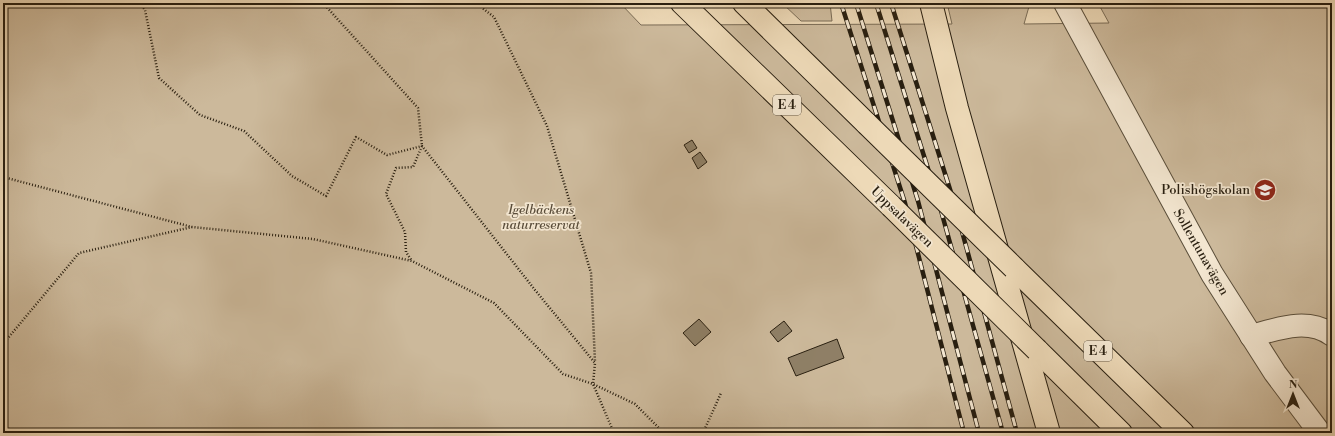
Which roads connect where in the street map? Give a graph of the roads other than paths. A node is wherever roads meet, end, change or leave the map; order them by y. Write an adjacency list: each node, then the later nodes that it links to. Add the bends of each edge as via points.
1 (682, 3): 9 (highway, Uppsalavägen / E 4, bridge)
2 (744, 3): 10 (highway, E 4, bridge)
3 (931, 3): 8 (highway, via 957,108)
4 (1065, 3): 5 (street, Sollentunavägen, via 1212,274)
5 (1251, 336): 6 (street, via 1296,325 1324,330); 7 (street, Sollentunavägen, via 1275,373)
6 (1332, 336)
7 (1303, 408): 11 (street, Sollentunavägen); 12 (street, Sollentunavägen)
8 (1049, 433)
9 (1121, 433)
10 (1183, 433)
11 (1320, 433)
12 (1329, 433)

